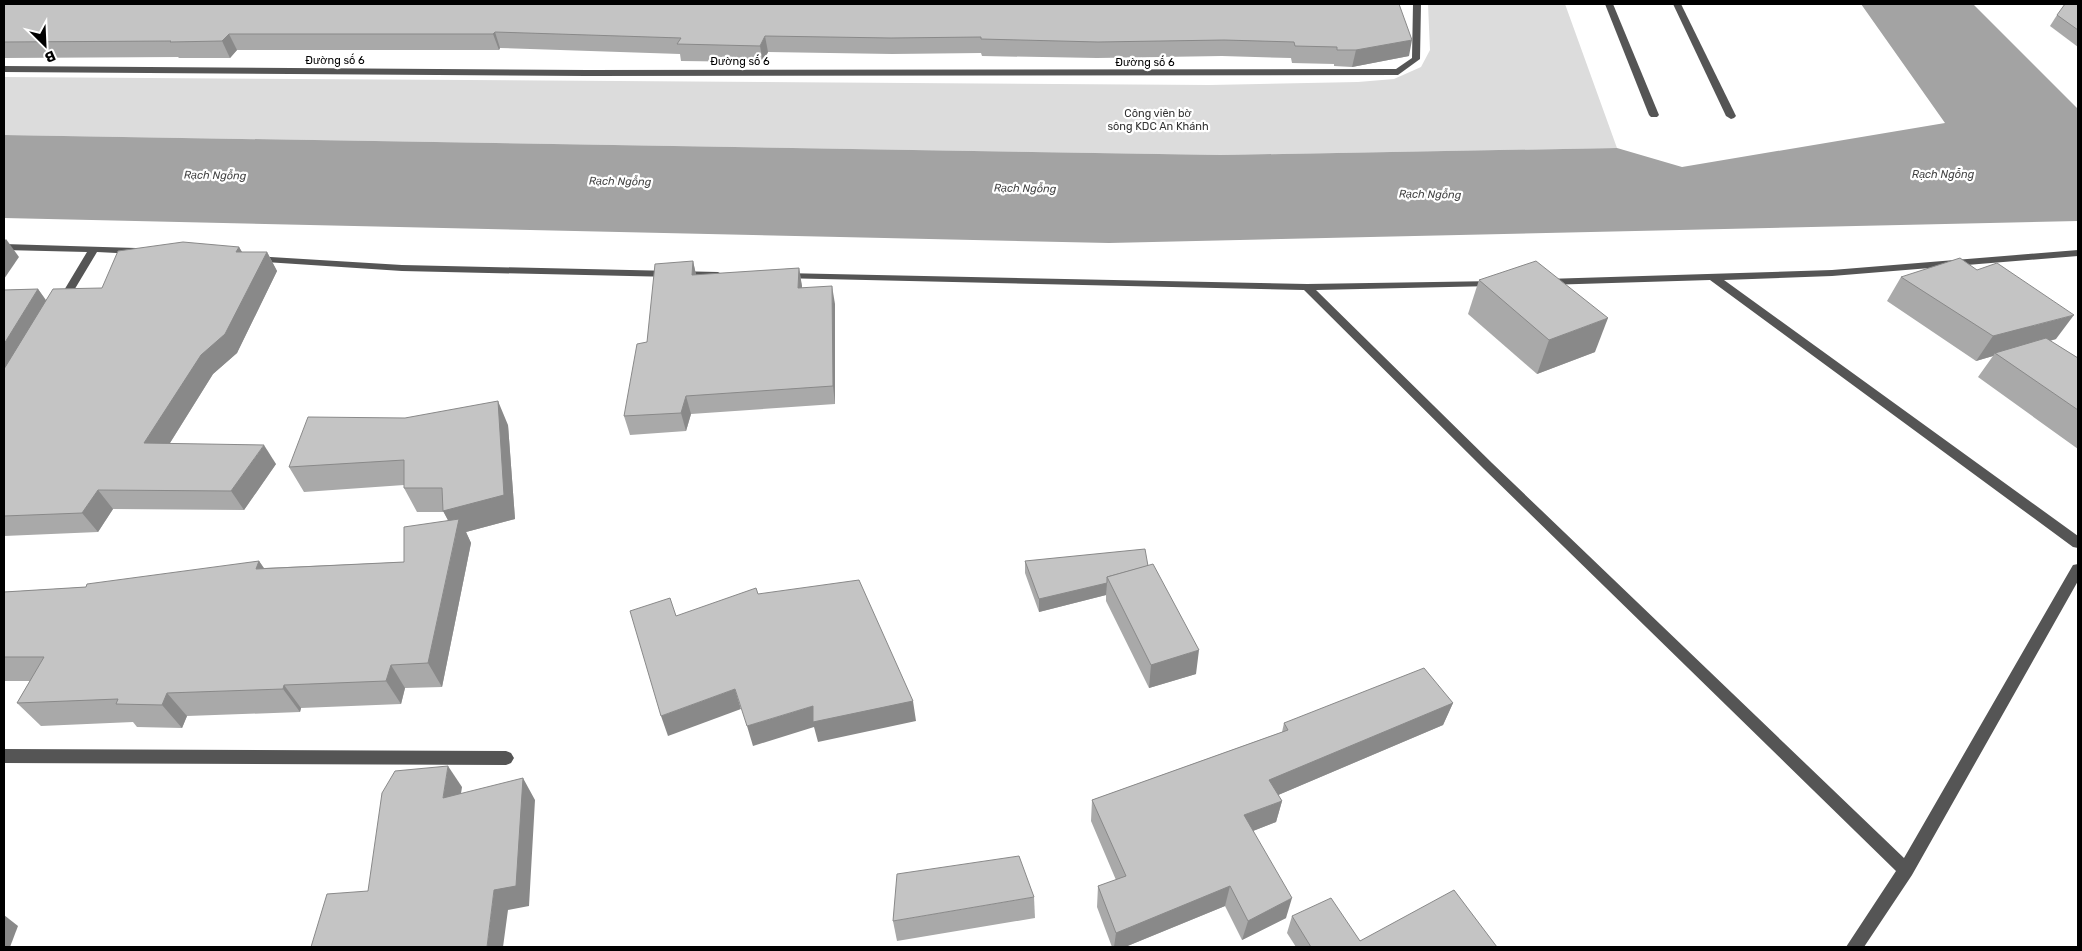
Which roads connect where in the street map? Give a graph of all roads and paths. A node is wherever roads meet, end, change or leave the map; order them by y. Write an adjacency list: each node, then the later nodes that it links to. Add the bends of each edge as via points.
1 (1417, 4): 4 (street, Đường số 6, via 1416,59 1398,72 597,73)
2 (1609, 4): 5 (street)
3 (1677, 4): 6 (street)
4 (4, 69)
5 (1654, 115)
6 (1731, 116)
7 (4, 247): 8 (street)
8 (94, 249): 9 (street); 18 (street)
9 (144, 252)
10 (2078, 253): 14 (street, via 1832,273)
11 (243, 258): 12 (street, via 402,268)
12 (730, 275)
13 (770, 276): 17 (street)
14 (1713, 277): 16 (street); 19 (street)
15 (1504, 282): 17 (street)
16 (1534, 282)
17 (1307, 287): 23 (street)
18 (54, 316)
19 (2078, 543)
20 (2078, 569): 23 (street)
21 (4, 756): 22 (street)
22 (506, 758)
23 (1906, 870): 24 (street)
24 (1854, 947)

